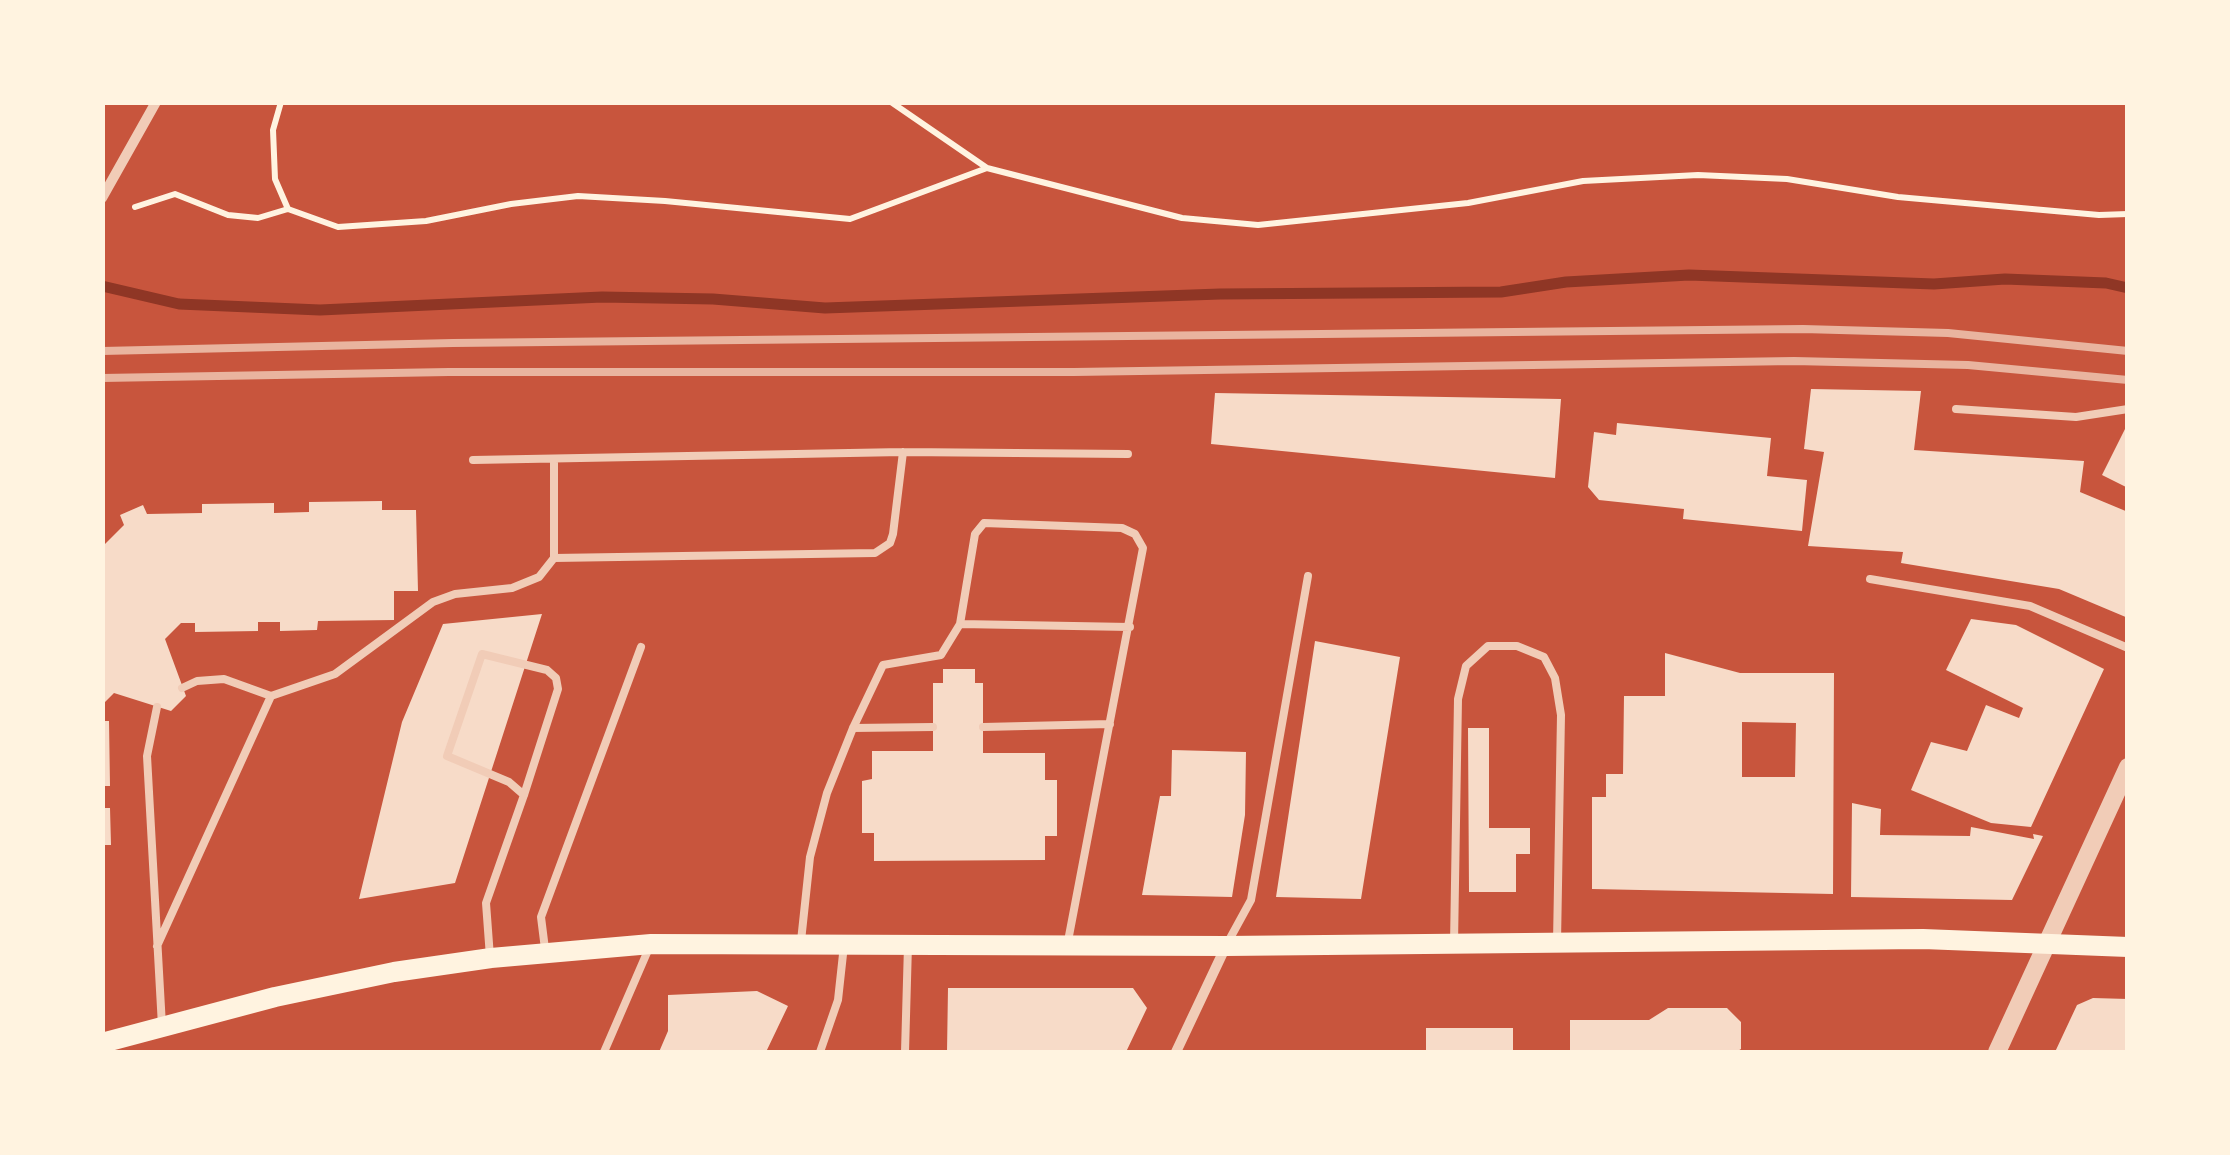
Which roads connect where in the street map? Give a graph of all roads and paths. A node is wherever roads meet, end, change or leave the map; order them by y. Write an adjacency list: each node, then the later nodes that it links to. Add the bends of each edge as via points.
1 (156, 102): 5 (street)
2 (281, 102): 7 (path, via 273,130 275,179)
3 (891, 102): 4 (path)
4 (987, 168): 7 (path, via 850,219 578,196 338,228); 8 (path, via 1182,218 1258,225 1468,202 1583,181 1698,175 1787,178 1898,197)
5 (102, 198)
6 (136, 207): 7 (path, via 175,194 228,215 258,218)
7 (288, 209)
8 (2128, 214)
9 (1956, 409): 10 (lane, via 2076,417)
10 (2128, 409)
11 (903, 452): 12 (lane); 13 (lane); 15 (lane, via 893,534 875,553)
12 (1128, 454)
13 (554, 459): 14 (lane); 15 (lane)
14 (473, 460)
15 (554, 558): 23 (lane, via 538,577 512,588 433,602 335,674)
16 (1308, 576): 39 (lane, via 1251,900)
17 (1870, 579): 21 (lane, via 2030,606)
18 (960, 624): 19 (lane); 19 (lane, via 975,534 984,524 1130,530 1144,555); 28 (lane, via 940,655 883,665)
19 (1130, 628): 25 (lane)
20 (641, 647): 42 (lane, via 542,916)
21 (2128, 648)
22 (182, 688): 23 (lane, via 224,679)
23 (271, 696): 41 (lane)
24 (157, 707): 41 (lane, via 146,756)
25 (1110, 724): 27 (lane); 38 (lane)
26 (933, 727): 28 (lane)
27 (983, 727)
28 (853, 728): 34 (lane, via 810,857)
29 (2128, 767): 32 (street)
30 (524, 795): 30 (lane, via 558,684 547,670 482,654 447,756); 43 (lane, via 486,903)
31 (1557, 942): 32 (main road); 36 (main road); 36 (lane, via 1555,678 1544,658 1517,646 1488,646 1466,666 1458,699)
32 (2048, 942): 40 (main road); 50 (street)
33 (651, 944): 34 (main road); 42 (main road); 46 (lane)
34 (801, 944): 35 (main road)
35 (844, 944): 37 (main road); 47 (lane, via 838,1000)
36 (1454, 944): 39 (main road)
37 (908, 946): 38 (main road); 48 (lane)
38 (1067, 946): 39 (main road)
39 (1226, 946): 49 (street)
40 (2128, 948)
41 (156, 949): 44 (lane)
42 (545, 954): 43 (main road)
43 (490, 958): 44 (main road, via 394,972)
44 (162, 1026): 45 (main road)
45 (102, 1044)
46 (604, 1052)
47 (820, 1052)
48 (905, 1052)
49 (1176, 1052)
50 (1996, 1052)

